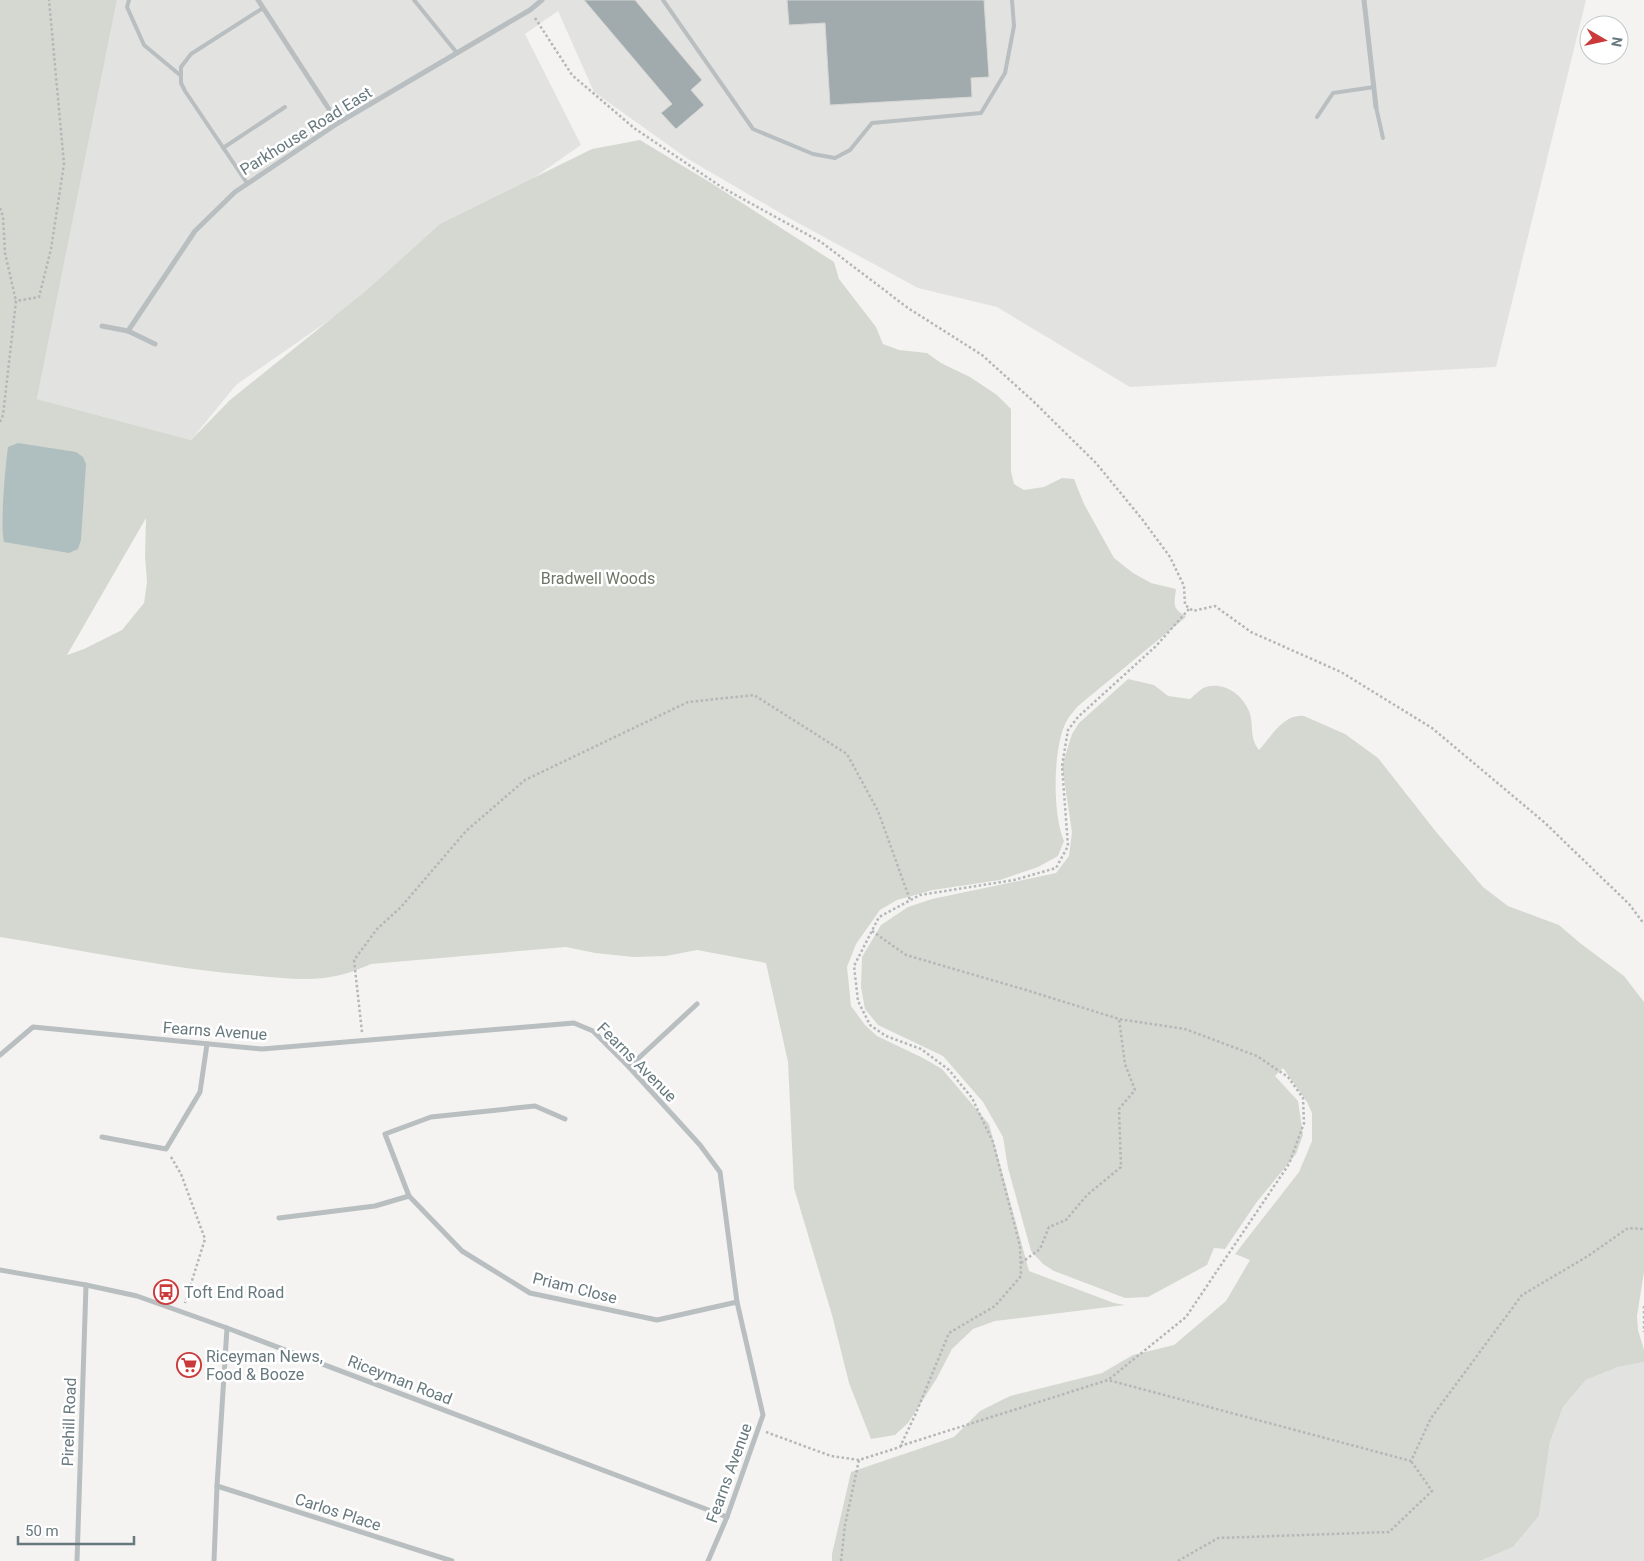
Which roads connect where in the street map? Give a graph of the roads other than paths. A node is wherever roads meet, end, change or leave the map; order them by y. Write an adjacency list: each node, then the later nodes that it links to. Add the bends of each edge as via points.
1 (129, 0): 10 (lane, via 127,7 144,45)
2 (258, 0): 8 (street)
3 (414, 0): 9 (lane)
4 (542, 0): 9 (street, Parkhouse Road East)
5 (663, 0): 6 (lane, via 753,129 813,154 835,158 850,150 872,123 981,113 1005,72 1014,26)
6 (1012, 0)
7 (1364, 0): 11 (street)
8 (263, 8): 10 (lane, via 191,54 181,68); 15 (street)
9 (457, 53): 15 (street, Parkhouse Road East)
10 (180, 76): 17 (lane, via 185,91)
11 (1374, 87): 13 (street); 14 (lane, via 1333,93)
12 (285, 106): 17 (lane)
13 (1376, 107): 16 (lane)
14 (1317, 117)
15 (338, 123): 18 (street, Parkhouse Road East)
16 (1383, 138)
17 (224, 148): 18 (lane)
18 (247, 183): 20 (street, Parkhouse Road East, via 195,231)
19 (102, 326): 20 (street)
20 (128, 331): 21 (street)
21 (155, 344)
22 (697, 1004): 25 (street)
23 (207, 1044): 24 (street, Fearns Avenue, via 33,1027); 25 (street, Fearns Avenue, via 262,1049 574,1023 593,1031); 27 (street, via 200,1092 166,1149)
24 (0, 1055)
25 (630, 1067): 32 (street, Fearns Avenue, via 720,1172)
26 (565, 1118): 28 (street, Priam Close, via 536,1106 431,1117 384,1134)
27 (102, 1137)
28 (409, 1196): 29 (street, via 375,1206); 32 (street, Priam Close, via 462,1251 530,1293 657,1320)
29 (279, 1218)
30 (0, 1270): 31 (street, Riceyman Road)
31 (86, 1285): 33 (street, Riceyman Road, via 137,1296); 36 (street, Pirehill Road)
32 (737, 1302): 35 (street, Fearns Avenue, via 762,1415)
33 (227, 1328): 34 (street); 35 (street, Riceyman Road)
34 (217, 1486): 37 (street); 38 (street, Carlos Place)
35 (727, 1517): 39 (street, Fearns Avenue)
36 (77, 1561)
37 (214, 1561)
38 (452, 1561)
39 (708, 1561)

